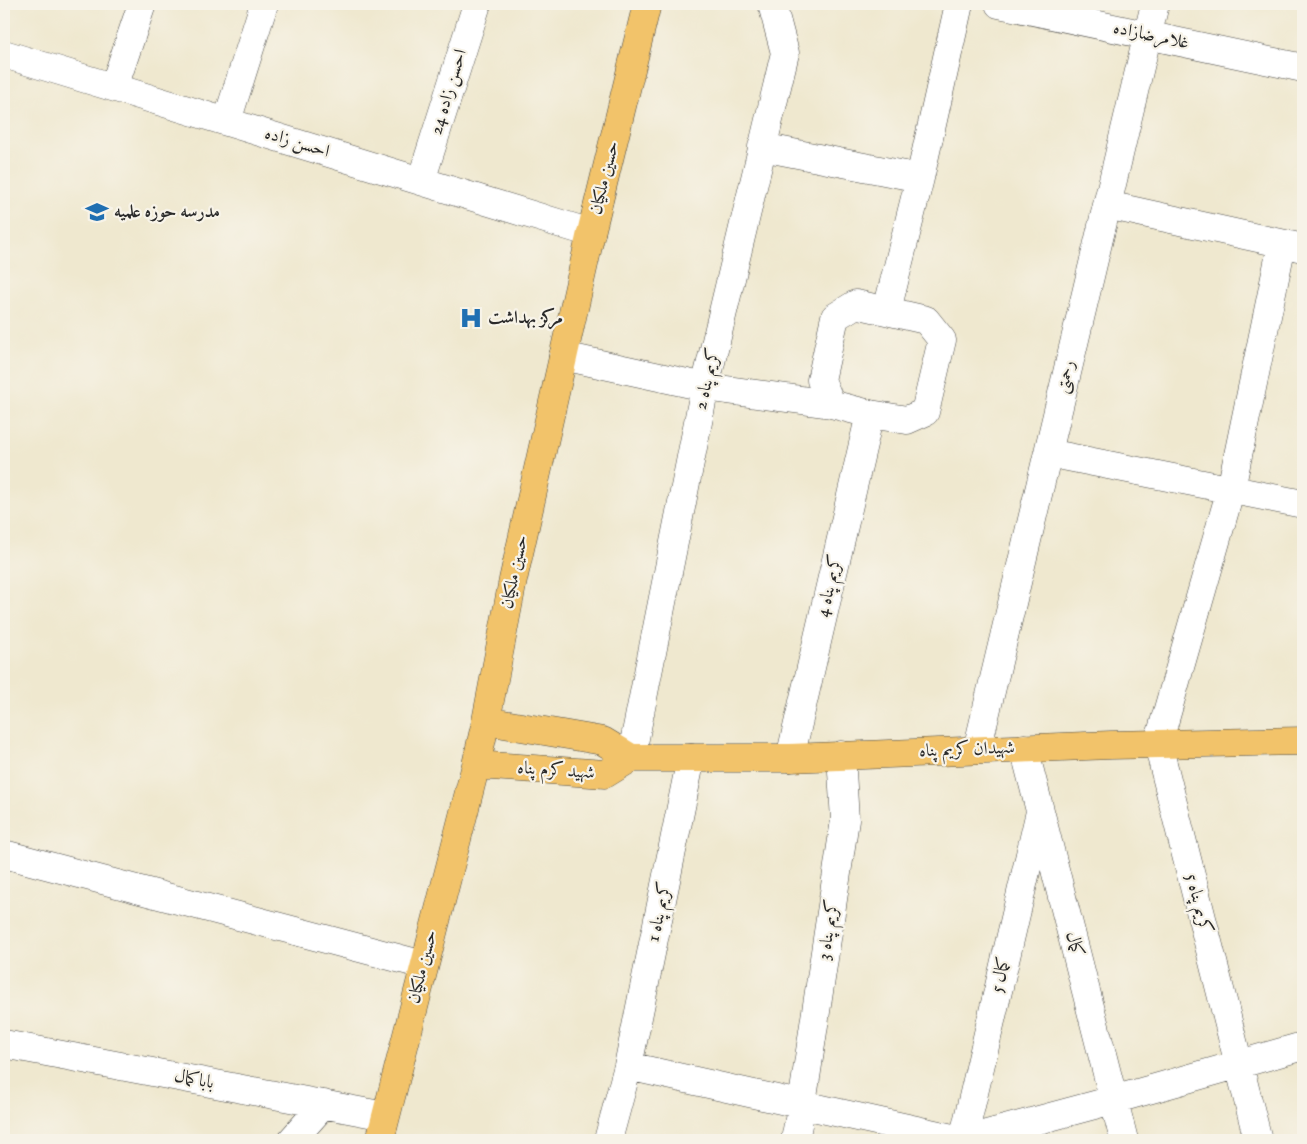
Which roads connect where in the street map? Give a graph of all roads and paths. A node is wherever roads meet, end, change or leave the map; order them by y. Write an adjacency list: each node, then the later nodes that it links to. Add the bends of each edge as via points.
1 (142, 4): 12 (street)
2 (264, 4): 13 (street)
3 (477, 4): 16 (street, احسن زاده 24)
4 (647, 4): 18 (main road, حسین ملکیان)
5 (772, 4): 14 (street, کریم پناه 2, via 785,53)
6 (958, 4): 15 (street)
7 (999, 4): 9 (street, غلامرضازاده)
8 (1155, 4): 9 (street, رحمتی)
9 (1147, 35): 11 (street, غلامرضازاده); 17 (street, رحمتی)
10 (4, 54): 12 (street, احسن زاده)
11 (1303, 68)
12 (114, 87): 13 (street, احسن زاده)
13 (227, 122): 16 (street, احسن زاده)
14 (762, 147): 15 (street); 22 (street, کریم پناه 2)
15 (920, 178): 20 (street)
16 (421, 181): 18 (street, احسن زاده)
17 (1107, 205): 19 (street); 25 (street, رحمتی)
18 (591, 233): 21 (main road, حسین ملکیان)
19 (1293, 246): 26 (street)
20 (887, 310): 23 (street, via 856,304 835,317 821,380); 24 (street, via 926,320 942,340 925,412 907,420)
21 (563, 356): 22 (street); 28 (main road, حسین ملکیان, via 513,580)
22 (705, 387): 23 (street); 34 (street, کریم پناه 2)
23 (831, 404): 24 (street)
24 (870, 414): 36 (street, کریم پناه 4)
25 (1048, 453): 26 (street); 32 (street, رحمتی)
26 (1231, 489): 27 (street); 30 (street)
27 (1303, 504)
28 (486, 721): 34 (main road, via 603,741); 37 (main road, حسین ملکیان)
29 (1303, 741): 30 (main road, شهیدان کریم پناه)
30 (1158, 744): 31 (main road, شهیدان کریم پناه); 43 (street, کریم پناه 5)
31 (1024, 748): 32 (main road, شهیدان کریم پناه); 38 (street, کمال)
32 (977, 750): 33 (main road, شهیدان کریم پناه)
33 (841, 755): 36 (main road, شهیدان کریم پناه); 47 (street, کریم پناه 3, via 845,820)
34 (632, 758): 35 (main road, شهیدان کریم پناه); 37 (main road, شهید کرم پناه, via 605,774)
35 (691, 758): 36 (main road, شهیدان کریم پناه); 44 (street, کریم پناه 1)
36 (790, 758)
37 (476, 765): 40 (main road, حسین ملکیان)
38 (1040, 810): 45 (street, کمال); 52 (street, کمال 5)
39 (4, 854): 40 (street)
40 (424, 965): 48 (main road, حسین ملکیان)
41 (4, 1044): 46 (street, باباکمال)
42 (1303, 1046): 43 (street)
43 (1238, 1064): 45 (street); 54 (street, کریم پناه 5)
44 (628, 1066): 47 (street); 50 (street, کریم پناه 1)
45 (1113, 1100): 52 (street); 53 (street, کمال)
46 (324, 1104): 48 (street, باباکمال); 49 (street)
47 (802, 1104): 51 (street, کریم پناه 3); 52 (street)
48 (382, 1128)
49 (292, 1140)
50 (608, 1140)
51 (795, 1140)
52 (962, 1140)
53 (1124, 1140)
54 (1258, 1140)

